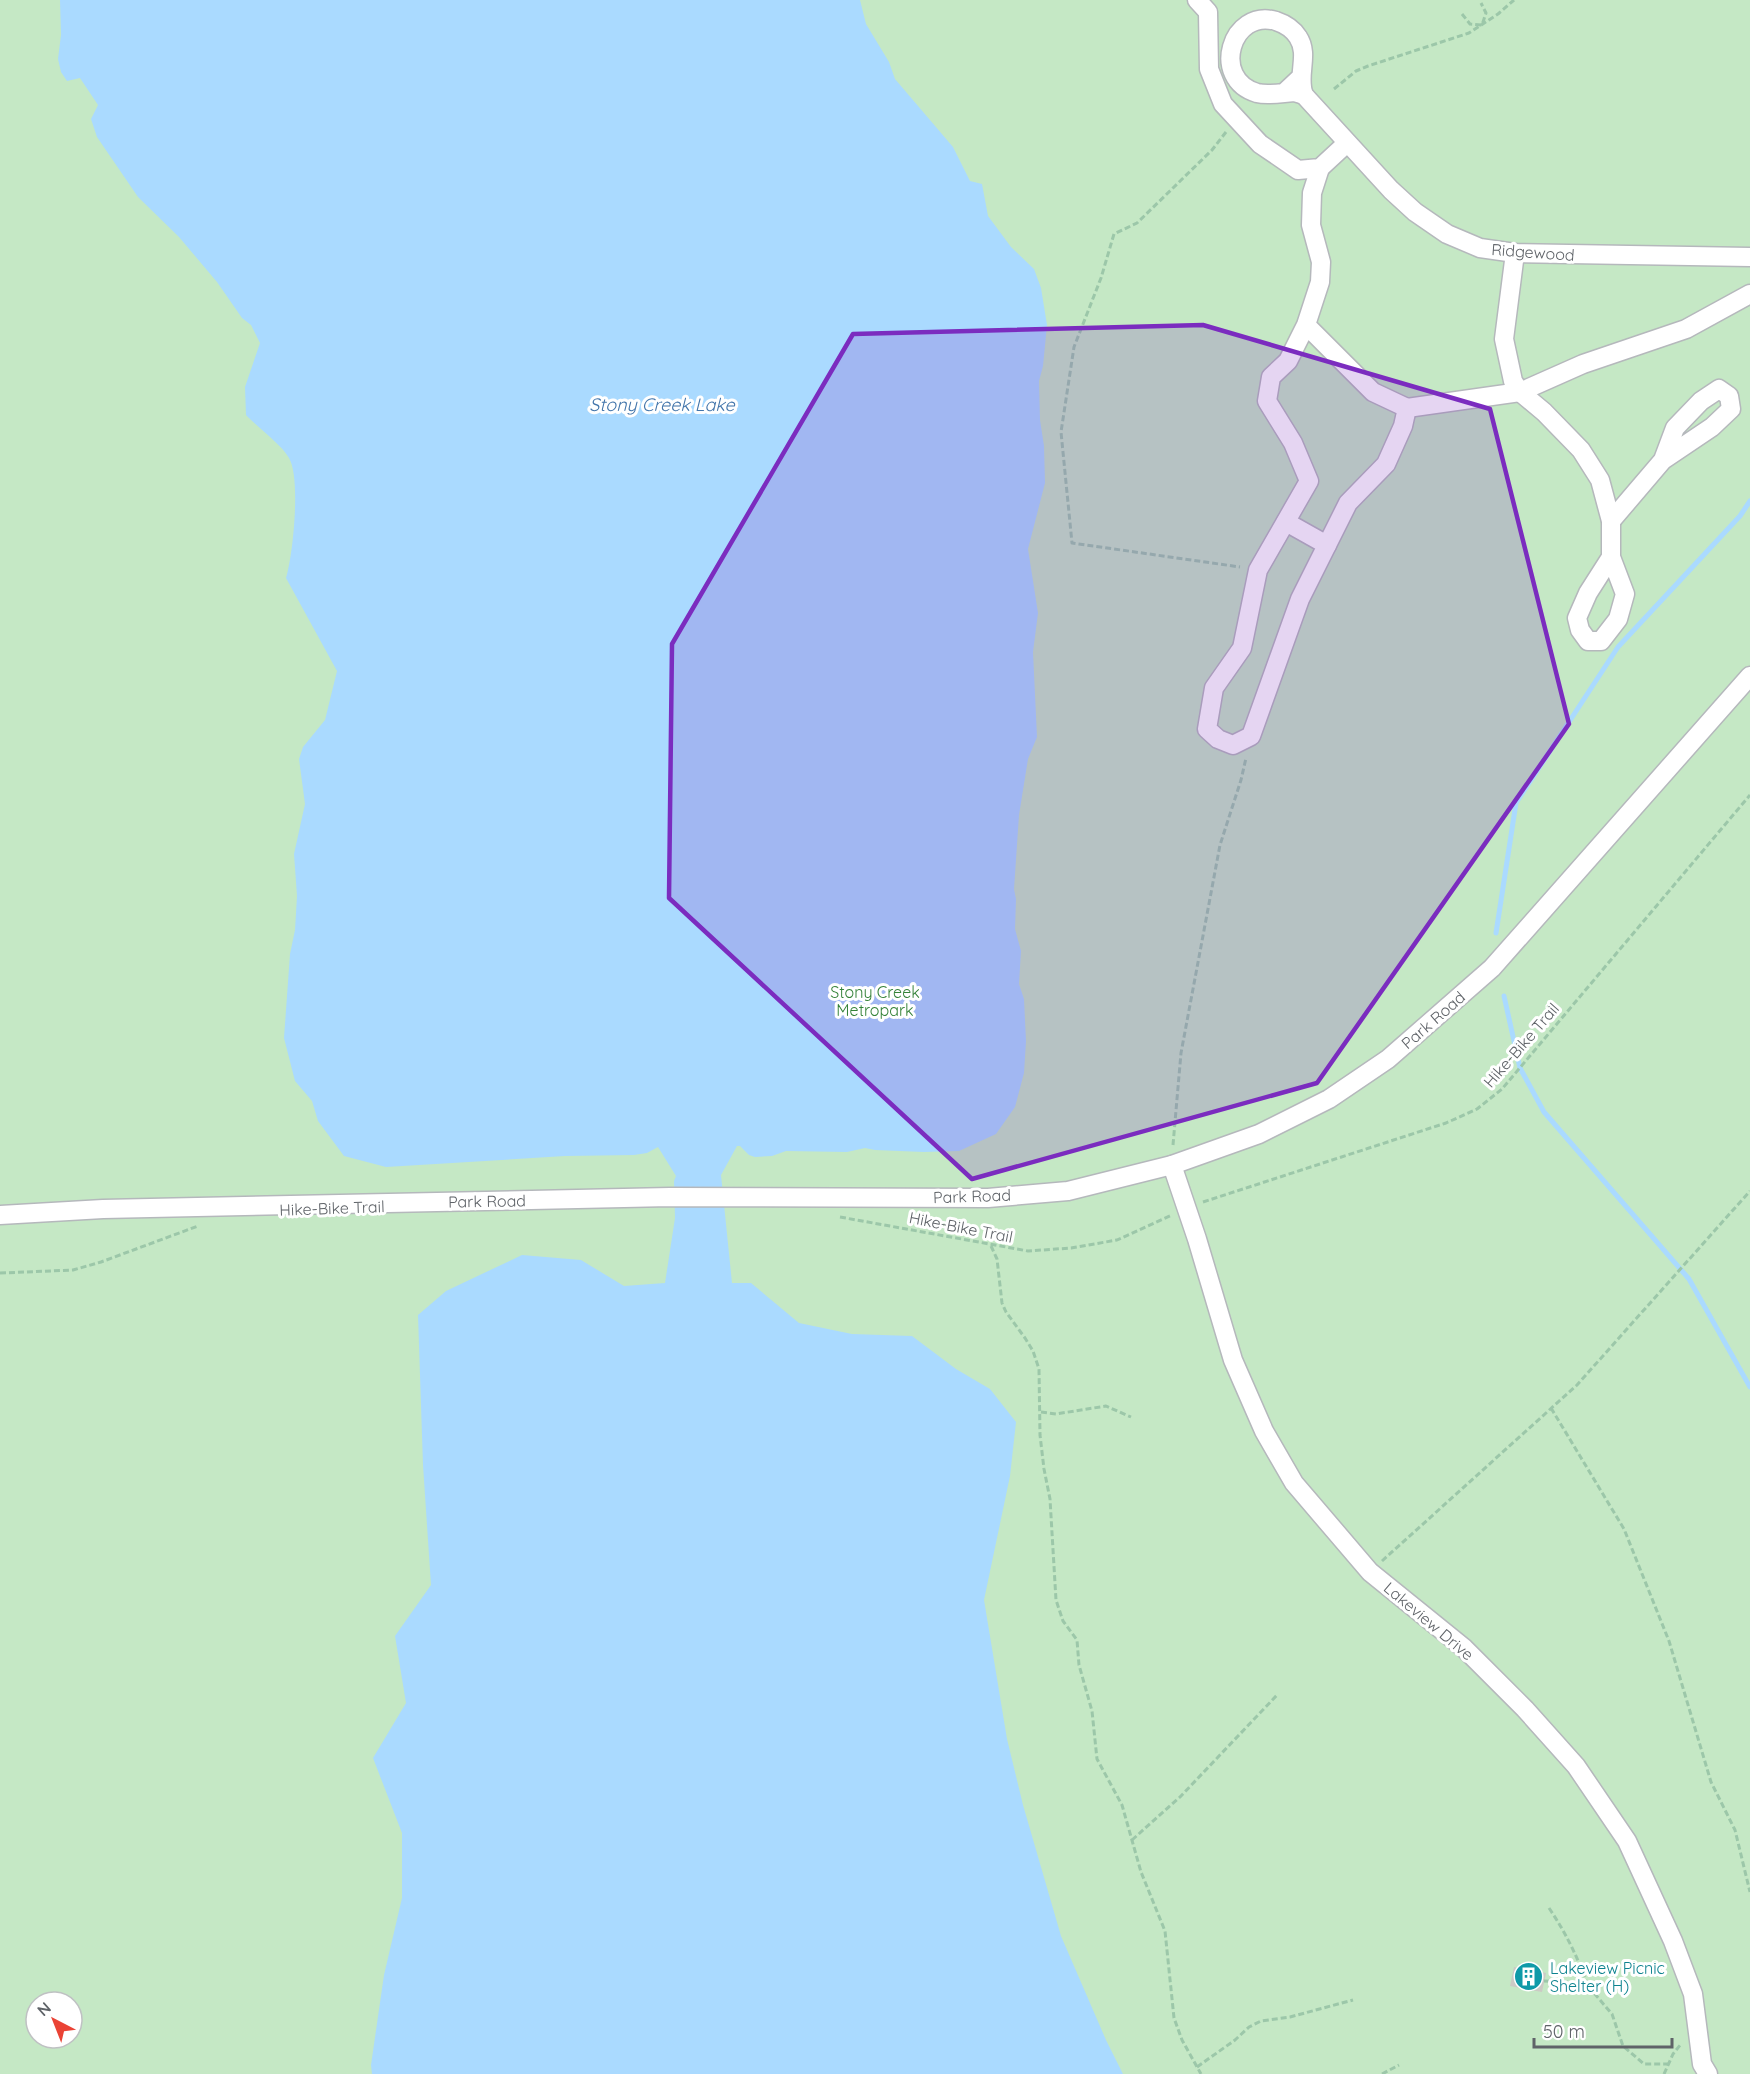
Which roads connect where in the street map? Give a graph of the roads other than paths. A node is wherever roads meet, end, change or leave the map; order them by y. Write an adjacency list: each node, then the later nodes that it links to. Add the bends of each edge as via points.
1 (1197, 0): 5 (street, via 1208,12 1209,69 1223,104 1260,144)
2 (1302, 86): 2 (street, via 1284,93 1258,93 1246,88 1231,69 1232,44 1238,33 1248,25 1271,20 1293,30 1304,51); 3 (street, Ridgewood)
3 (1347, 143): 4 (street); 7 (street, Ridgewood, via 1415,212 1447,234 1480,248)
4 (1320, 168): 5 (street); 6 (street)
5 (1298, 170): 6 (street)
6 (1312, 193): 10 (street, via 1311,225 1321,262 1320,282)
7 (1515, 253): 8 (street, Ridgewood); 11 (street, via 1504,339 1513,381)
8 (1750, 257)
9 (1750, 294): 11 (street, via 1686,329 1583,364)
10 (1306, 326): 12 (street, via 1374,392); 15 (street, via 1288,361 1271,377 1267,401 1293,443 1310,481)
11 (1520, 392): 12 (street); 14 (street, via 1581,450 1600,480)
12 (1407, 408): 16 (street, via 1386,464 1348,503)
13 (1663, 460): 14 (street)
14 (1611, 521): 17 (street)
15 (1286, 522): 16 (street); 16 (street, via 1258,570 1242,648 1214,688 1206,729 1218,739 1233,745 1251,736 1300,599)
16 (1327, 545)
17 (1611, 557)
18 (1750, 676): 19 (street, Park Road, via 1492,968 1388,1059 1329,1100 1258,1134)
19 (1172, 1165): 20 (street, Park Road, via 1068,1191 988,1198 670,1197 103,1209); 21 (street, Lakeview Drive, via 1233,1360 1264,1431 1294,1483 1370,1572 1464,1648 1575,1766 1627,1842 1673,1941 1693,1994)
20 (0, 1215)
21 (1702, 2071)

